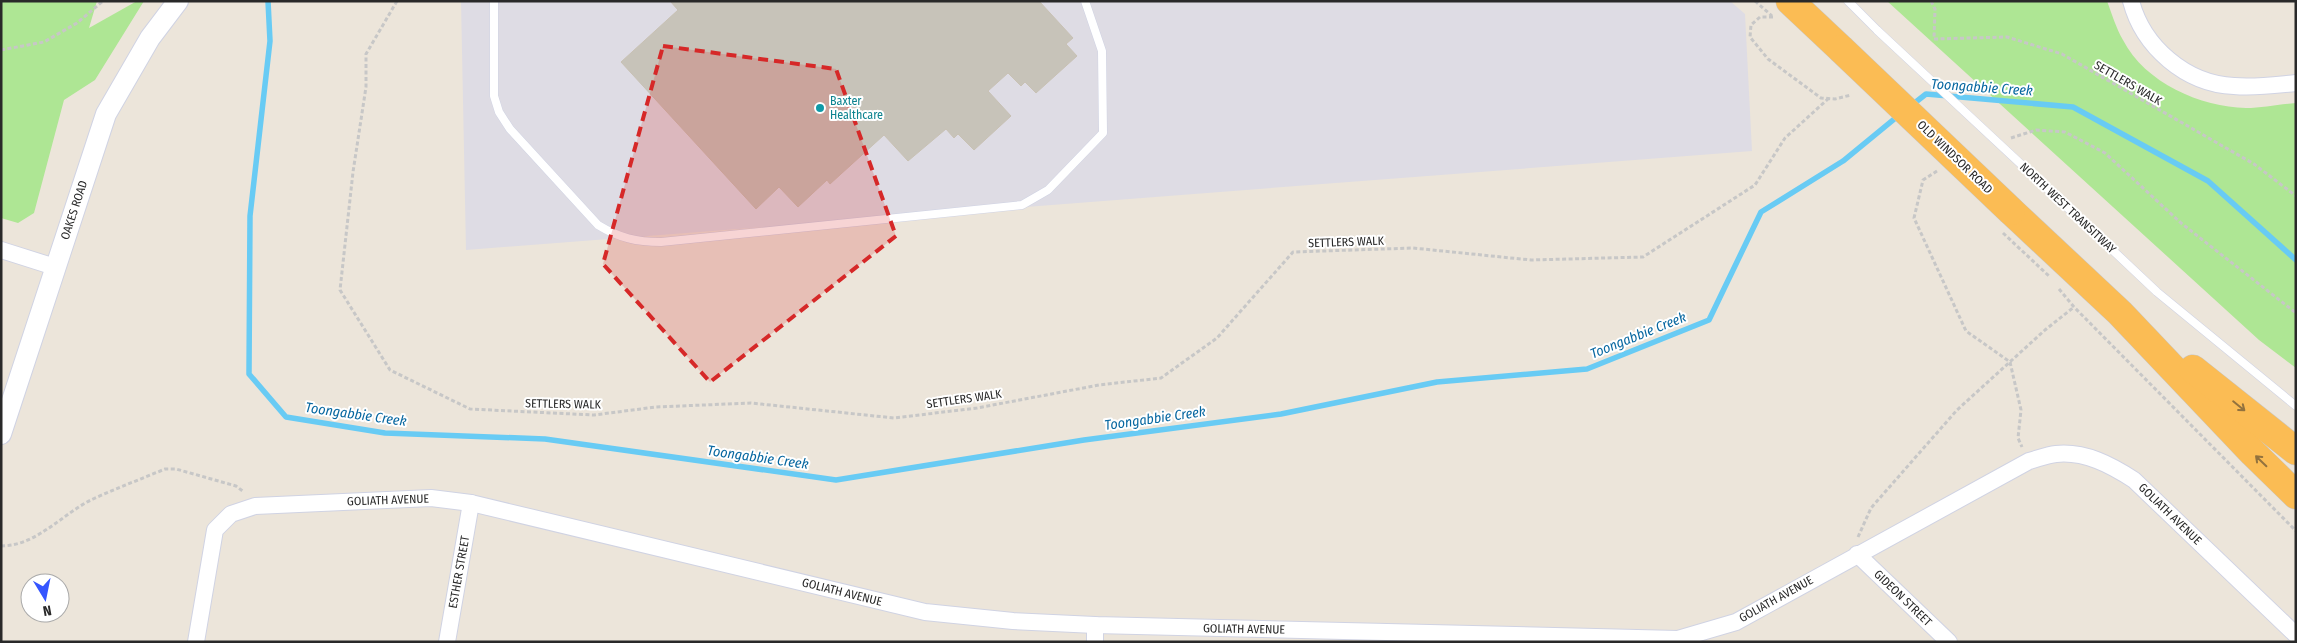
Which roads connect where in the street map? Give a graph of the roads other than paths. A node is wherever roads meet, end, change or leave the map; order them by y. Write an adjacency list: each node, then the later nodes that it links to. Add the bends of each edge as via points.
1 (178, 1): 9 (street, OAKES ROAD, via 150,38 106,114)
2 (494, 1): 3 (lane, via 494,96 498,112 598,225 615,236 638,242 1022,205 1048,190 1103,132 1102,51)
3 (1085, 1)
4 (1848, 1): 11 (lane, NORTH WEST TRANSITWAY, bridge, via 2157,292)
5 (2131, 1): 7 (street, via 2140,26 2153,45 2183,70 2214,83 2253,87)
6 (1780, 13): 10 (highway, OLD WINDSOR ROAD, bridge, via 1841,49)
7 (2296, 83)
8 (1, 250): 9 (street)
9 (56, 267): 12 (street, OAKES ROAD)
10 (2120, 313): 13 (highway, OLD WINDSOR ROAD, one-way to 13); 14 (highway, OLD WINDSOR ROAD, one-way to 10)
11 (2296, 406)
12 (1, 434)
13 (2296, 451)
14 (2296, 495)
15 (471, 503): 17 (street, GOLIATH AVENUE, via 925,612); 19 (street, GOLIATH AVENUE, via 431,498 255,506 231,514 216,530); 20 (street, ESTHER STREET)
16 (1857, 554): 17 (street, GOLIATH AVENUE, via 1736,622 1678,639); 18 (street, GOLIATH AVENUE, via 2029,461 2056,454 2084,456 2110,464 2134,480); 22 (street, GIDEON STREET)
17 (1095, 625): 21 (street)
18 (2296, 636)
19 (196, 642)
20 (447, 642)
21 (1095, 642)
22 (1949, 642)

